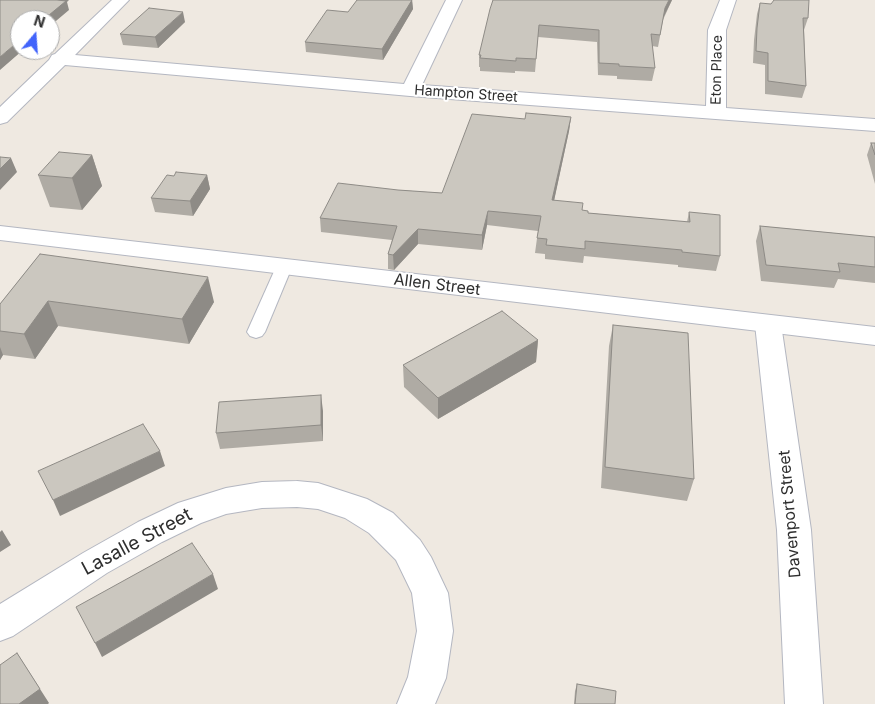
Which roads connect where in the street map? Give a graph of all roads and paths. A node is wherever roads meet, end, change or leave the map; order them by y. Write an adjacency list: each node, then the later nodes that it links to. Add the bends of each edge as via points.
1 (121, 0): 4 (street)
2 (454, 0): 7 (street)
3 (728, 0): 8 (street, Eton Place, via 717,30)
4 (60, 57)
5 (60, 59): 7 (street, Hampton Street)
6 (57, 60): 9 (street)
7 (410, 90): 8 (street, Hampton Street)
8 (716, 112): 10 (street, Hampton Street)
9 (0, 118)
10 (875, 125)
11 (0, 233): 12 (street, Allen Street)
12 (284, 267): 13 (street, Allen Street); 14 (lane)
13 (768, 324): 15 (street, Allen Street); 18 (street, Davenport Street, via 794,530)
14 (256, 332)
15 (875, 336)
16 (0, 624): 17 (street, Lasalle Street, via 88,567 190,513 226,501 268,495 318,496 356,508 381,523 408,550 419,568 430,593 434,644)
17 (416, 704)
18 (804, 704)

